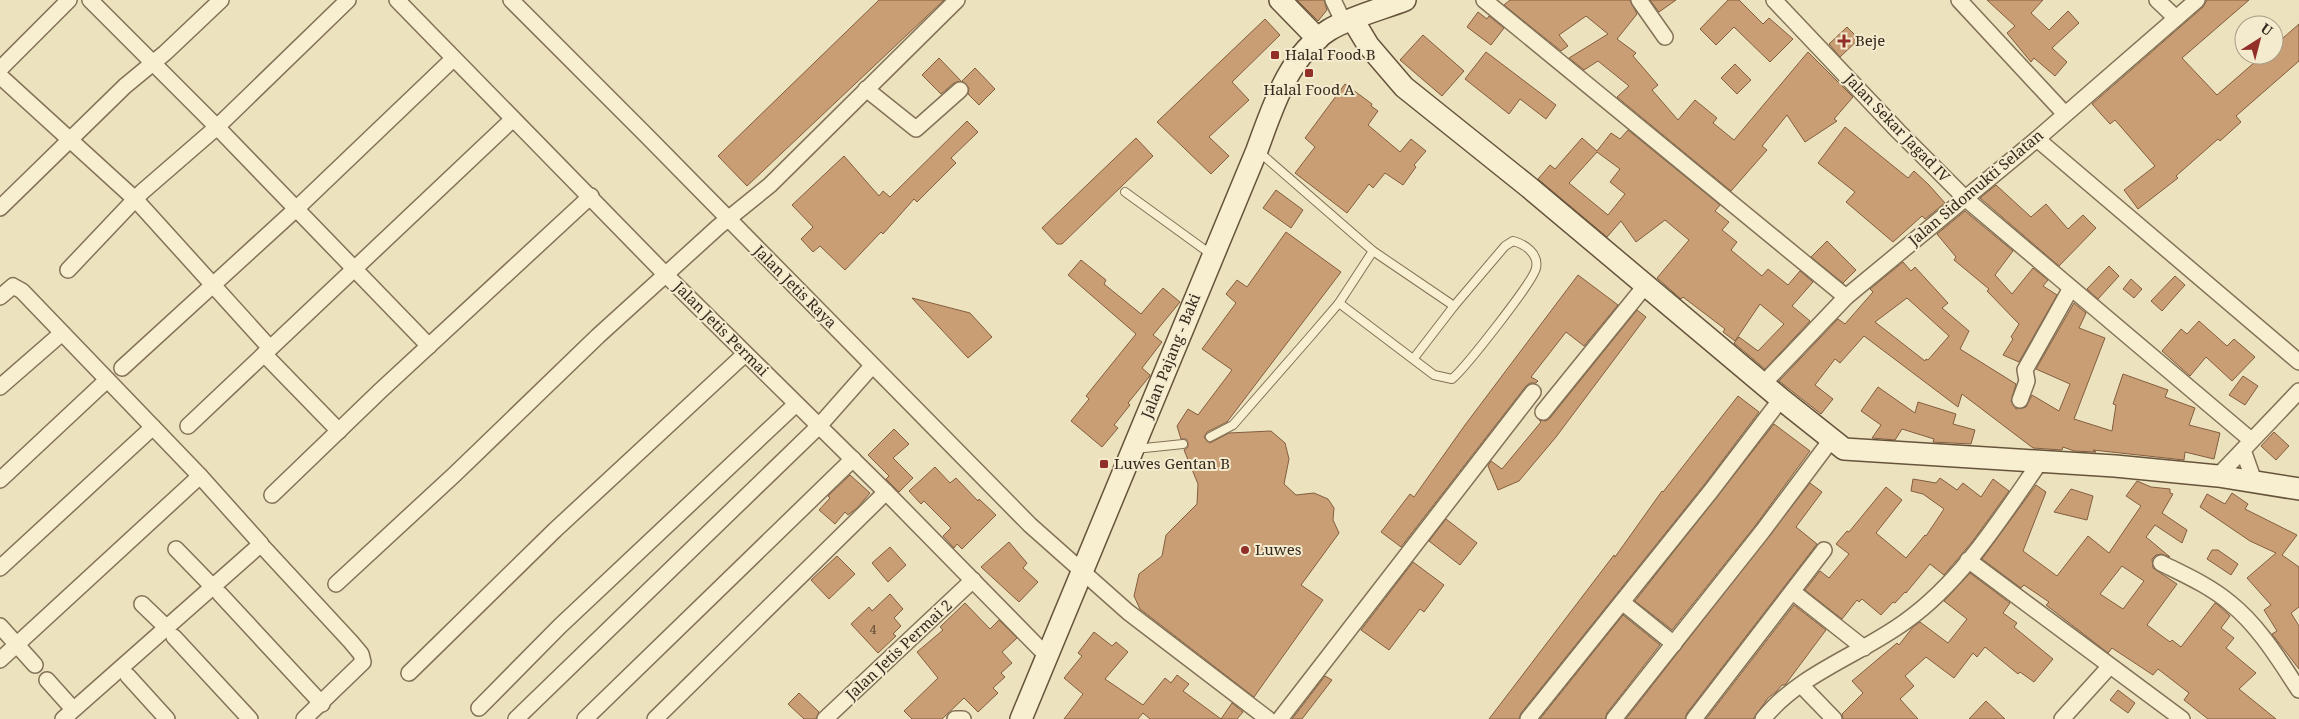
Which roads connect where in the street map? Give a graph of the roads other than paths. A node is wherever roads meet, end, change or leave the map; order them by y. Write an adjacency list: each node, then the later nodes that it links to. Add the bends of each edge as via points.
1 (69, 0): 23 (street)
2 (90, 0): 22 (street)
3 (221, 0): 22 (street)
4 (348, 0): 29 (street)
5 (397, 0): 21 (street, Jalan Jetis Permai)
6 (957, 0): 25 (street)
7 (1280, 0): 20 (main road)
8 (1333, 0): 18 (street)
9 (1405, 0): 18 (main road, Jalan Pajang - Baki)
10 (1484, 0): 49 (street)
11 (1639, 0): 19 (street)
12 (1774, 0): 35 (street, Jalan Sekar Jagad IV)
13 (1959, 0): 27 (street)
14 (2157, 0): 17 (street)
15 (2197, 0): 17 (street, Jalan Sidomukti Selatan)
16 (513, 1): 39 (street, Jalan Jetis Raya)
17 (2176, 18): 27 (street, Jalan Sidomukti Selatan)
18 (1349, 21): 20 (main road, Jalan Pajang - Baki); 46 (main road, via 1404,87)
19 (1665, 38)
20 (1318, 39): 32 (main road, Jalan Pajang - Baki, via 1297,61 1285,82)
21 (453, 59): 28 (street, Jalan Jetis Permai); 38 (street)
22 (152, 64): 29 (street); 31 (street)
23 (0, 69)
24 (0, 76): 31 (street)
25 (866, 89): 26 (street, via 916,129); 39 (street)
26 (960, 90)
27 (2065, 114): 30 (street, Jalan Sidomukti Selatan)
28 (513, 119): 34 (street, Jalan Jetis Permai); 42 (street)
29 (217, 126): 36 (street); 38 (street)
30 (2037, 139): 35 (street, Jalan Sidomukti Selatan); 57 (street)
31 (70, 141): 36 (street); 37 (street)
32 (1257, 150): 40 (lane); 41 (main road, Jalan Pajang - Baki)
33 (1125, 192): 41 (lane)
34 (591, 196): 44 (street, Jalan Jetis Permai); 53 (street)
35 (1966, 199): 47 (street, Jalan Sekar Jagad IV); 49 (street, Jalan Sidomukti Selatan)
36 (136, 200): 43 (street); 45 (street)
37 (0, 208)
38 (296, 209): 42 (street); 45 (street)
39 (728, 220): 44 (street); 58 (street, Jalan Jetis Raya)
40 (1373, 251): 50 (lane); 51 (lane)
41 (1212, 255): 77 (main road, Jalan Pajang - Baki)
42 (355, 268): 53 (street); 54 (street)
43 (68, 270)
44 (666, 274): 55 (street, Jalan Jetis Permai); 95 (street)
45 (212, 285): 54 (street); 59 (street)
46 (1645, 286): 61 (main road); 68 (street)
47 (2071, 288): 65 (street, via 2025,370 2026,381); 76 (street, Jalan Sekar Jagad IV)
48 (0, 296): 52 (street, via 16,286)
49 (1846, 298): 61 (street, Jalan Sidomukti Selatan)
50 (1339, 303): 56 (lane); 73 (lane, via 1233,425)
51 (1454, 306): 56 (lane); 56 (lane, via 1505,246 1513,241 1529,248 1536,260 1534,274 1457,375 1447,380 1434,376)
52 (62, 333): 60 (street); 62 (street)
53 (429, 346): 72 (street)
54 (267, 351): 69 (street); 72 (street)
55 (745, 354): 67 (street, Jalan Jetis Permai); 109 (street, via 554,530)
56 (1414, 358)
57 (2299, 362)
58 (872, 366): 70 (street); 93 (street, Jalan Jetis Raya)
59 (122, 368)
60 (108, 380): 71 (street); 82 (street)
61 (1763, 384): 66 (main road)
62 (0, 387)
63 (1533, 392): 128 (street)
64 (2299, 392): 76 (street)
65 (2020, 400)
66 (1779, 403): 74 (main road); 98 (street)
67 (796, 404): 70 (street, Jalan Jetis Permai); 115 (street, via 560,626)
68 (1543, 412)
69 (188, 426)
70 (819, 426): 78 (street, Jalan Jetis Permai); 120 (street)
71 (153, 427): 80 (street); 92 (street)
72 (339, 431): 86 (street)
73 (1210, 438)
74 (1834, 442): 79 (main road, via 1849,451); 103 (street)
75 (1183, 444): 77 (lane)
76 (2247, 445): 81 (street); 83 (street)
77 (1133, 450): 93 (main road, Jalan Pajang - Baki)
78 (853, 460): 85 (street, Jalan Jetis Permai); 121 (street)
79 (2040, 462): 81 (main road); 90 (street)
80 (200, 476): 96 (street, via 261,544); 102 (street)
81 (2218, 476): 83 (main road)
82 (0, 480)
83 (2254, 482): 84 (main road)
84 (2299, 489)
85 (886, 492): 94 (street, Jalan Jetis Permai); 122 (street)
86 (272, 495)
87 (264, 548): 114 (street, via 361,654 363,662)
88 (176, 549): 96 (street)
89 (1824, 550): 97 (street)
90 (1968, 560): 104 (street, via 1908,620); 108 (street)
91 (2161, 563): 113 (street, via 2197,580 2230,603 2254,626)
92 (0, 568)
93 (1081, 572): 105 (main road, Jalan Pajang - Baki); 127 (street, Jalan Jetis Raya)
94 (973, 580): 105 (street, Jalan Jetis Permai); 123 (street, Jalan Jetis Permai 2)
95 (336, 584)
96 (217, 590): 101 (street); 114 (street)
97 (1794, 592): 104 (street); 131 (street)
98 (1622, 602): 103 (street); 129 (street)
99 (142, 604): 101 (street)
100 (0, 626): 102 (street)
101 (170, 632): 116 (street); 118 (street)
102 (17, 644): 106 (street); 107 (street)
103 (1674, 644): 130 (street)
104 (1864, 648): 112 (street)
105 (1047, 656): 126 (main road, Jalan Pajang - Baki)
106 (0, 660)
107 (34, 665)
108 (2110, 666): 134 (street); 135 (street)
109 (409, 673)
110 (128, 676): 117 (street)
111 (47, 680): 116 (street)
112 (1801, 685): 132 (street); 133 (street)
113 (2299, 690)
114 (322, 704): 119 (street)
115 (479, 708)
116 (68, 714)
117 (167, 719)
118 (250, 719)
119 (304, 719)
120 (516, 719)
121 (585, 719)
122 (655, 719)
123 (825, 719)
124 (955, 719): 125 (street)
125 (963, 719)
126 (1021, 719)
127 (1268, 719)
128 (1280, 719)
129 (1528, 719)
130 (1614, 719)
131 (1694, 719)
132 (1763, 719)
133 (1834, 719)
134 (2062, 719)
135 (2182, 719)

